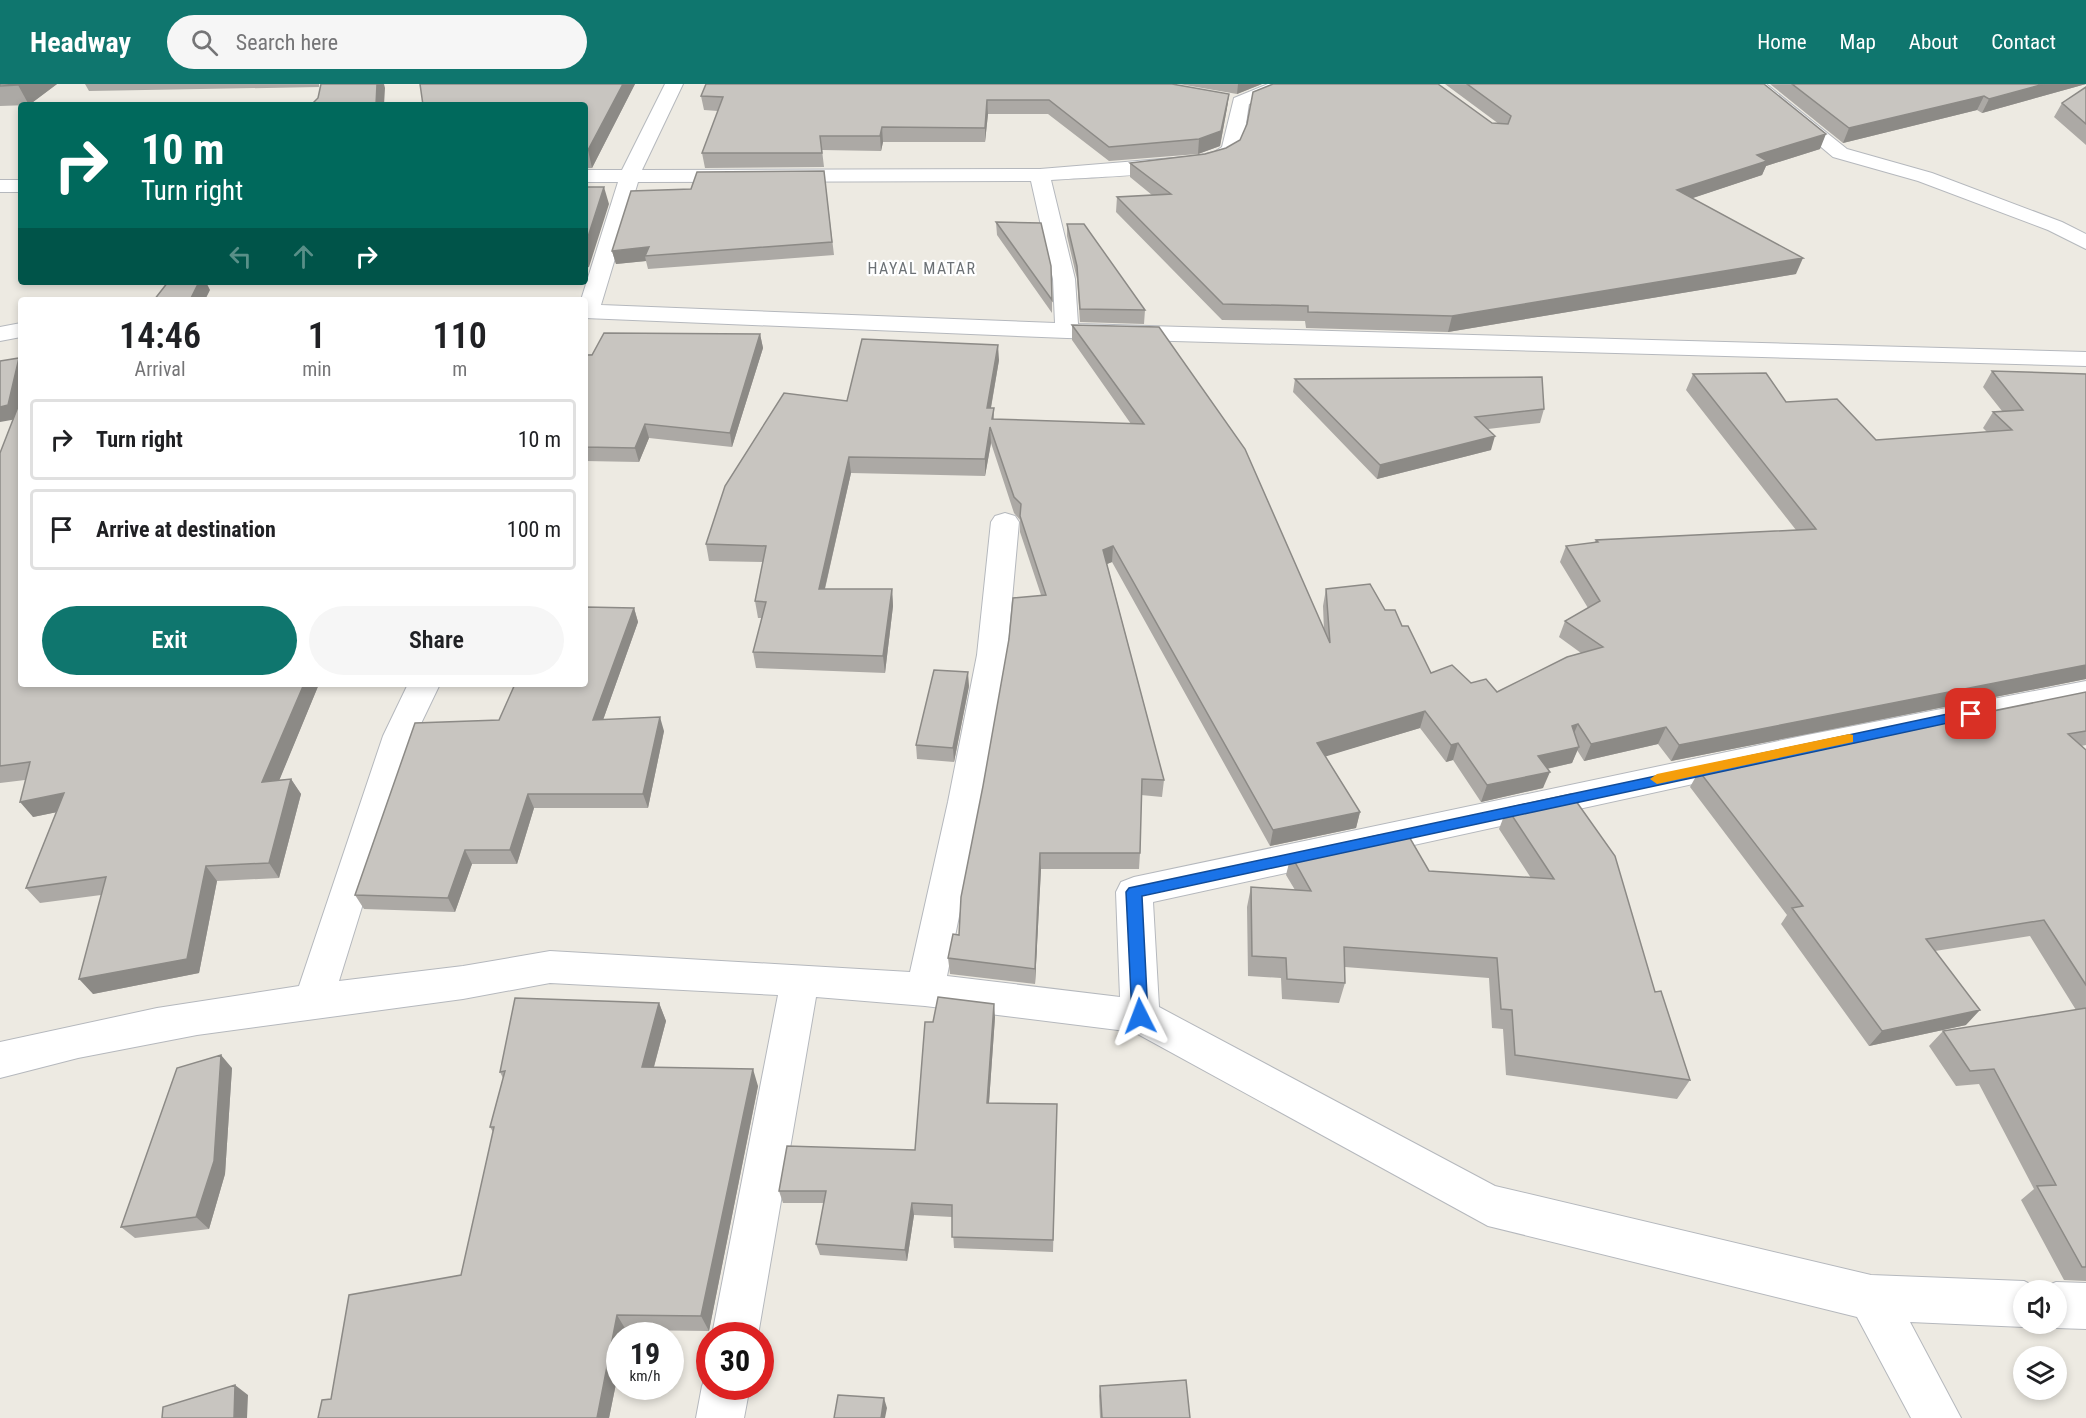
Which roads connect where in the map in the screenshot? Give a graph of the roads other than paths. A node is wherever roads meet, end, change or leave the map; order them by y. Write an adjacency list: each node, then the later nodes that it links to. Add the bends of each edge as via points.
1 (674, 84): 7 (street)
2 (1286, 84): 5 (street)
3 (1755, 84): 11 (street, via 1840,153 1925,177 2055,226)
4 (1218, 99): 5 (street)
5 (1240, 102): 6 (street, via 1232,149 1221,156 1198,162)
6 (1040, 174): 7 (street); 15 (street, via 1064,279)
7 (630, 175): 8 (street); 12 (street, via 594,298)
8 (588, 176)
9 (0, 186): 10 (street)
10 (18, 186)
11 (2086, 243)
12 (588, 306)
13 (588, 310): 15 (street)
14 (18, 331): 16 (street)
15 (1067, 331): 17 (street)
16 (0, 334)
17 (2086, 359)
18 (1005, 522): 22 (street, via 992,655)
19 (423, 687): 23 (street, via 399,736)
20 (2086, 692): 24 (street, via 1795,750 1134,892)
21 (800, 980): 22 (street); 23 (street, via 550,967 513,976); 30 (street)
22 (925, 990): 24 (street)
23 (313, 1001): 25 (street, via 75,1040)
24 (1140, 1016): 26 (street, via 1488,1205)
25 (0, 1060)
26 (1871, 1298): 27 (street); 33 (street)
27 (2013, 1304)
28 (2067, 1305): 29 (street)
29 (2086, 1306)
30 (737, 1322)
31 (723, 1400): 32 (street)
32 (720, 1418)
33 (1937, 1418)

